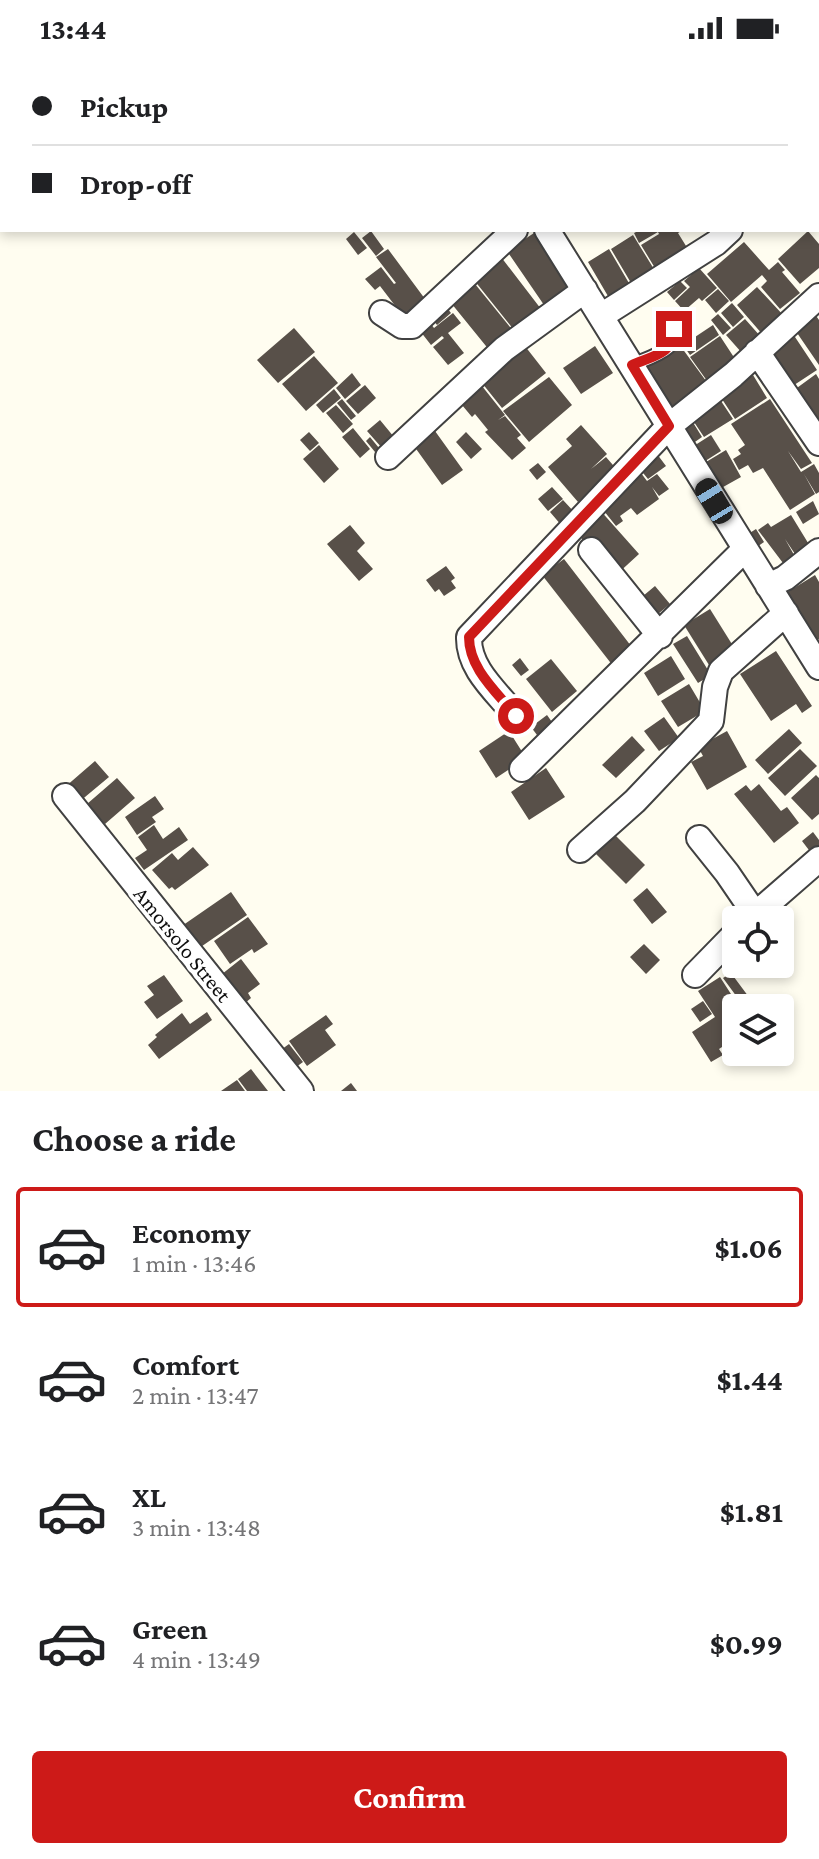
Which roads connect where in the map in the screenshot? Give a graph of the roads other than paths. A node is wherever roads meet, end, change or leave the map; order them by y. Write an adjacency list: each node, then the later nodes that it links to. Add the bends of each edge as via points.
1 (513, 232): 6 (street, via 412,326)
2 (548, 232): 4 (street)
3 (725, 232): 7 (street)
4 (585, 290): 7 (street); 13 (street, via 504,349)
5 (819, 296): 9 (street)
6 (382, 313)
7 (601, 316): 10 (street)
8 (668, 323): 10 (lane, via 675,339 670,348)
9 (757, 352): 11 (street); 12 (street)
10 (632, 365): 11 (street)
11 (669, 426): 15 (street); 21 (street, via 469,637 472,662)
12 (819, 443)
13 (388, 457)
14 (591, 550): 19 (street)
15 (744, 550): 17 (street); 19 (street)
16 (819, 551): 17 (street)
17 (768, 586): 18 (street)
18 (786, 613): 20 (street); 25 (street, via 721,671 711,721)
19 (660, 636): 22 (street)
20 (819, 667)
21 (516, 716)
22 (522, 769)
23 (65, 796): 31 (street, Amorsolo Street)
24 (699, 838): 27 (street)
25 (580, 850)
26 (819, 859): 28 (street)
27 (746, 906)
28 (765, 906)
29 (722, 947): 30 (street)
30 (695, 975)
31 (301, 1091)

